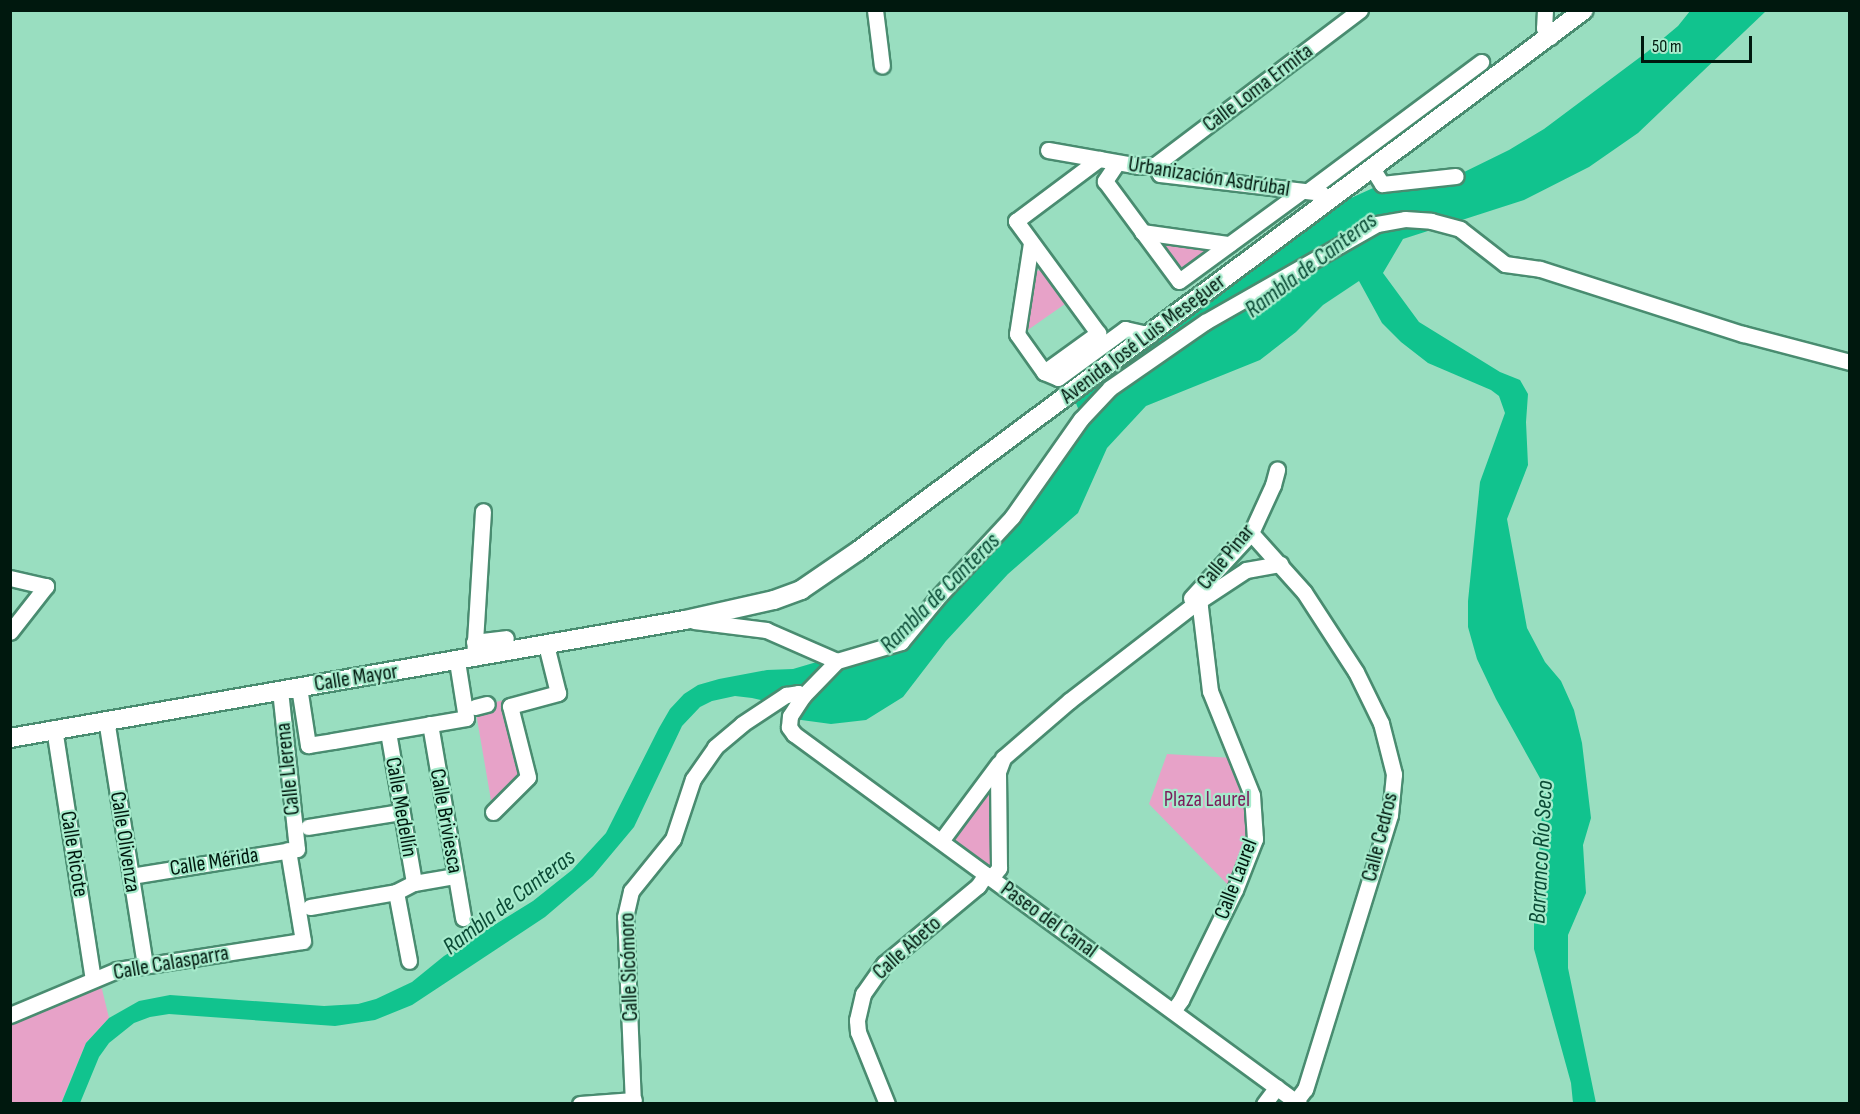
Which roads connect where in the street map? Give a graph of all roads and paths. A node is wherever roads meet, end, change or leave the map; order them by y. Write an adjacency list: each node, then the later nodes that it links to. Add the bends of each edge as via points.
1 (875, 10): 7 (street)
2 (1360, 10): 11 (street, Calle Loma Ermita)
3 (1545, 10): 5 (street, via 1544,28)
4 (1580, 12): 5 (main road, Avenida José Luis Meseguer)
5 (1550, 37): 12 (main road, Avenida José Luis Meseguer)
6 (1481, 62): 14 (street)
7 (882, 66)
8 (1048, 150): 9 (street, Urbanización Asdrúbal)
9 (1099, 159): 10 (street, Urbanización Asdrúbal); 17 (street, via 1016,221)
10 (1117, 163): 11 (street, Urbanización Asdrúbal); 16 (street, Urbanización Asdrúbal, via 1105,181)
11 (1155, 165): 14 (street, Urbanización Asdrúbal, via 1160,174)
12 (1372, 168): 13 (street, via 1382,184); 15 (main road, Avenida José Luis Meseguer)
13 (1456, 176)
14 (1305, 191): 15 (street, Urbanización Asdrúbal, via 1321,193); 18 (street, Urbanización Asdrúbal)
15 (1327, 201): 19 (main road, Avenida José Luis Meseguer)
16 (1142, 232): 18 (street); 18 (street, Urbanización Asdrúbal, via 1179,281)
17 (1031, 243): 21 (street, via 1017,334); 21 (street, via 1098,333)
18 (1229, 244)
19 (1149, 335): 21 (street, via 1125,329); 28 (main road, Avenida José Luis Meseguer, via 818,580 784,597)
20 (1850, 362): 34 (street, via 1743,334 1540,269 1505,264 1460,229 1405,219 1377,224 1205,322 1110,388 1081,419 1012,517 901,642)
21 (1051, 375)
22 (1277, 470): 24 (street, Calle Pinar)
23 (483, 511): 33 (street)
24 (1251, 533): 25 (street, Calle Cedros); 30 (street, Calle Pinar)
25 (1280, 564): 27 (street, Calle Pinar, via 1246,570); 64 (street, Calle Cedros, via 1304,592 1366,690 1386,737 1394,784 1390,816)
26 (10, 578): 29 (street, via 46,586)
27 (1196, 603): 30 (street, Calle Pinar); 60 (street, Calle Laurel, via 1200,608 1210,692 1252,795 1255,839 1236,890)
28 (685, 620): 32 (main road, Calle Mayor); 34 (street, via 766,630)
29 (10, 632)
30 (1157, 632): 43 (street, Calle Pinar)
31 (506, 638): 33 (street)
32 (546, 645): 33 (main road, Calle Mayor); 45 (street, via 558,693 510,706 528,777)
33 (468, 654): 35 (main road, Calle Mayor); 39 (street, via 466,718)
34 (837, 661): 37 (street)
35 (299, 687): 36 (main road, Calle Mayor); 41 (street, Calle Llerena, via 308,745)
36 (280, 690): 38 (main road, Calle Mayor); 48 (street, Calle Llerena)
37 (803, 696): 47 (street, Paseo del Canal, via 789,721 792,731); 63 (street, Calle Sicómoro, via 786,695 715,747 693,779 673,839 631,891 625,916)
38 (106, 719): 40 (main road, Calle Mayor); 49 (street, Calle Olivenza)
39 (430, 724): 41 (street); 50 (street, Calle Briviesca)
40 (54, 728): 42 (main road, Calle Mayor); 59 (street, Calle Ricote)
41 (388, 732): 44 (street, Calle Medellín)
42 (16, 734)
43 (1003, 758): 47 (street, Calle Pinar); 51 (street, via 998,772 999,868)
44 (401, 812): 46 (street); 52 (street, Calle Medellín)
45 (493, 812)
46 (308, 827)
47 (941, 842): 51 (street, Paseo del Canal)
48 (292, 849): 49 (street, Calle Mérida); 56 (street, Calle Llerena)
49 (131, 876): 58 (street, Calle Olivenza)
50 (455, 876): 52 (street); 55 (street, Calle Briviesca)
51 (989, 876): 60 (street, Paseo del Canal); 66 (street, Calle Abeto, via 884,964 863,994 858,1032)
52 (414, 883): 53 (street)
53 (396, 892): 54 (street); 57 (street, Calle Medellín)
54 (310, 907)
55 (463, 918)
56 (303, 941): 58 (street, Calle Calasparra)
57 (409, 962)
58 (145, 965): 59 (street, Calle Calasparra)
59 (93, 979): 61 (street, Calle Calasparra)
60 (1173, 1011): 62 (street, Paseo del Canal)
61 (10, 1015)
62 (1277, 1087): 64 (street, Paseo del Canal); 67 (street)
63 (633, 1102): 65 (street)
64 (1298, 1102)
65 (580, 1104)
66 (887, 1104)
67 (1264, 1104)

